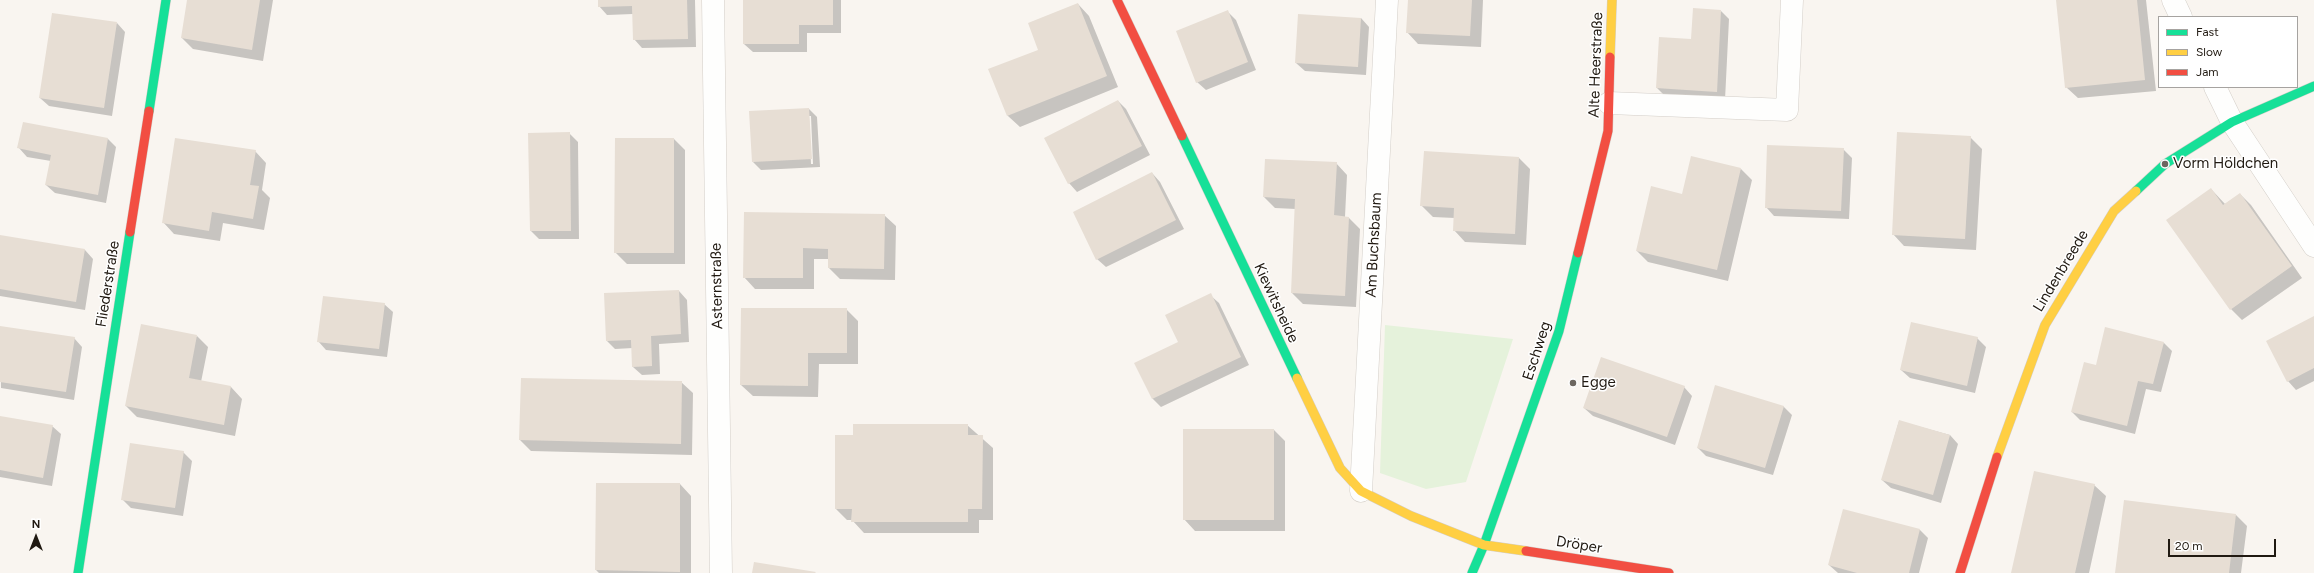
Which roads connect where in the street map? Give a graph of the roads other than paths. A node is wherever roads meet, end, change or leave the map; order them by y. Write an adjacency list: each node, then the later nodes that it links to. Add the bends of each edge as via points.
1 (166, 0): 17 (street, Fliederstraße)
2 (713, 0): 18 (street, Asternstraße)
3 (1117, 0): 15 (street, Kiewitsheide, via 1333,454 1340,468)
4 (1387, 0): 15 (street, Am Buchsbaum)
5 (1612, 0): 11 (street, Alte Heerstraße)
6 (1792, 0): 11 (street, via 1787,110)
7 (2173, 0): 8 (street)
8 (2181, 16)
9 (2314, 86): 12 (street, Lindenbreede)
10 (2215, 88): 12 (street)
11 (1609, 103): 13 (street, Alte Heerstraße)
12 (2232, 122): 14 (street); 21 (street, Lindenbreede, via 2165,164 2114,211 2045,325 1997,458)
13 (1608, 131): 16 (street, Eschweg, via 1559,331)
14 (2314, 246)
15 (1361, 491): 16 (street, Kiewitsheide, via 1411,516)
16 (1484, 545): 19 (street, Eschweg); 20 (street, Dröper)
17 (78, 573)
18 (721, 573)
19 (1472, 573)
20 (1669, 573)
21 (1960, 573)

